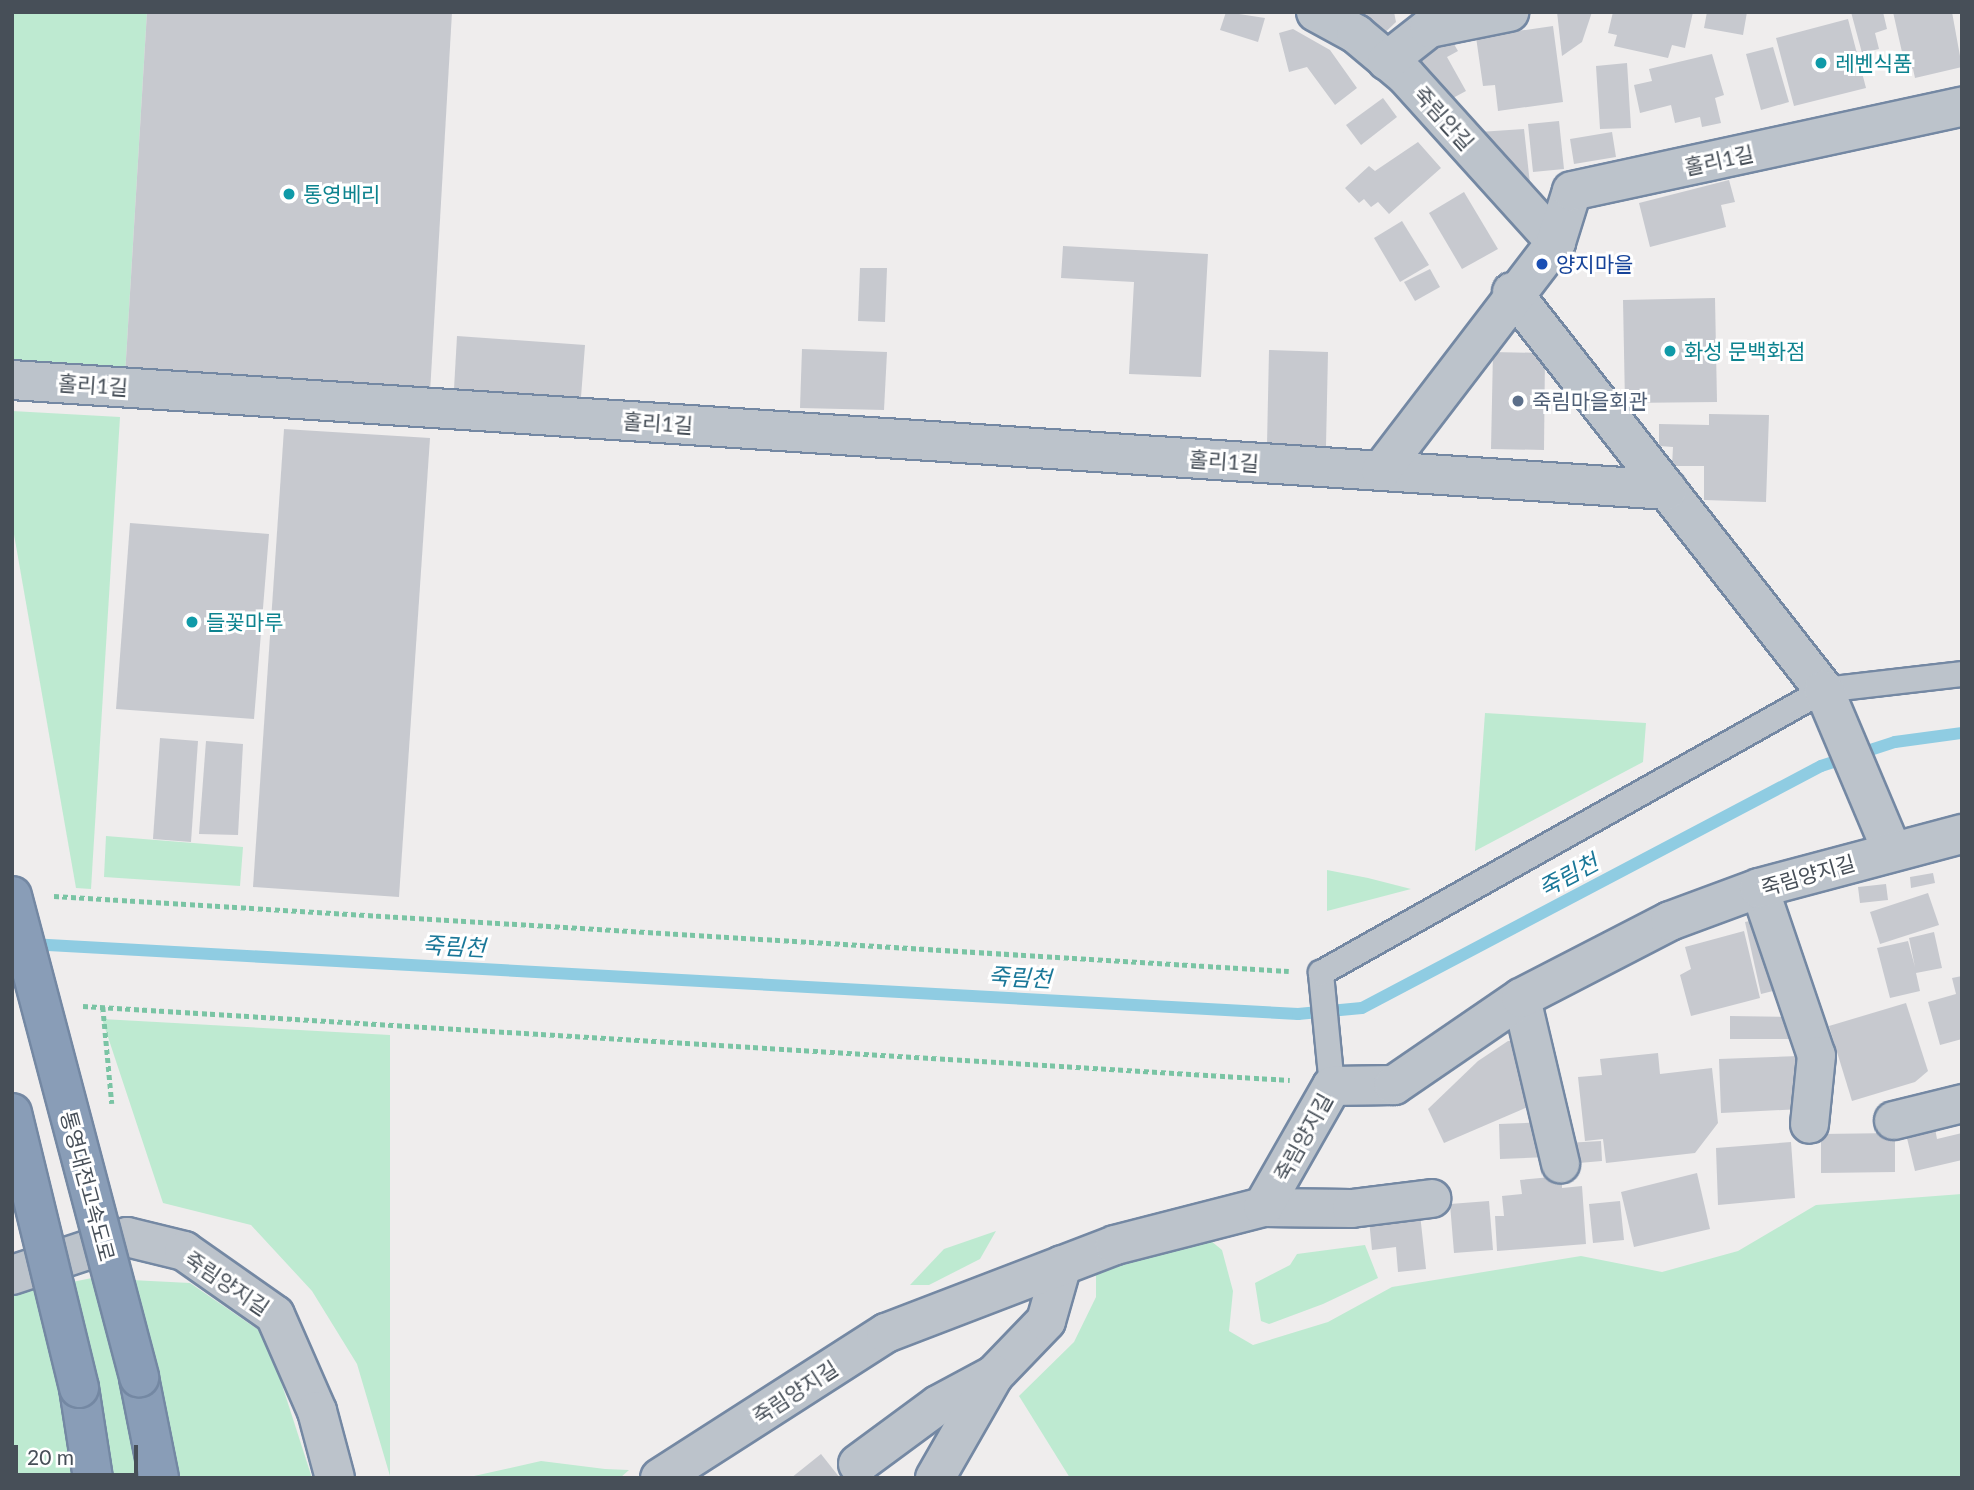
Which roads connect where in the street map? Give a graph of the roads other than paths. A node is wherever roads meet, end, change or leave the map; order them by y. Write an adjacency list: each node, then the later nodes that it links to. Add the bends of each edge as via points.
1 (1316, 12): 3 (street, 죽림안길)
2 (1509, 12): 3 (street, via 1429,28)
3 (1387, 61): 5 (street, 죽림안길)
4 (1962, 107): 5 (street, 홀리1길, via 1572,191)
5 (1556, 242): 6 (street, 홀리1길)
6 (1512, 292): 8 (street, 홀리1길); 9 (street)
7 (12, 380): 8 (street, 홀리1길)
8 (1381, 471): 9 (street, 홀리1길)
9 (1667, 491): 11 (street)
10 (1962, 674): 11 (lane)
11 (1824, 690): 13 (street); 17 (lane, via 1322,982)
12 (1962, 834): 13 (street, 죽림양지길)
13 (1892, 851): 14 (street, 죽림양지길)
14 (1759, 888): 16 (street, 죽림양지길, via 1670,921); 21 (street, via 1816,1055)
15 (26, 896): 30 (highway, 통영대전고속도로, bridge)
16 (1521, 998): 17 (street, 죽림양지길, via 1395,1085); 22 (street)
17 (1331, 1073): 24 (street, 죽림양지길)
18 (1962, 1103): 20 (street)
19 (12, 1113): 29 (highway, bridge, via 79,1388)
20 (1893, 1121)
21 (1809, 1124)
22 (1560, 1163)
23 (1431, 1198): 24 (street, via 1351,1208)
24 (1263, 1207): 25 (street, 죽림양지길, via 1115,1245)
25 (1062, 1265): 27 (street, via 1046,1321); 32 (street, 죽림양지길, via 886,1333)
26 (12, 1275): 31 (street, 죽림양지길, via 127,1237 184,1251 275,1315 317,1410)
27 (994, 1374): 28 (street, via 937,1405); 33 (street)
28 (858, 1464)
29 (93, 1478)
30 (159, 1478)
31 (335, 1478)
32 (660, 1478)
33 (935, 1478)

